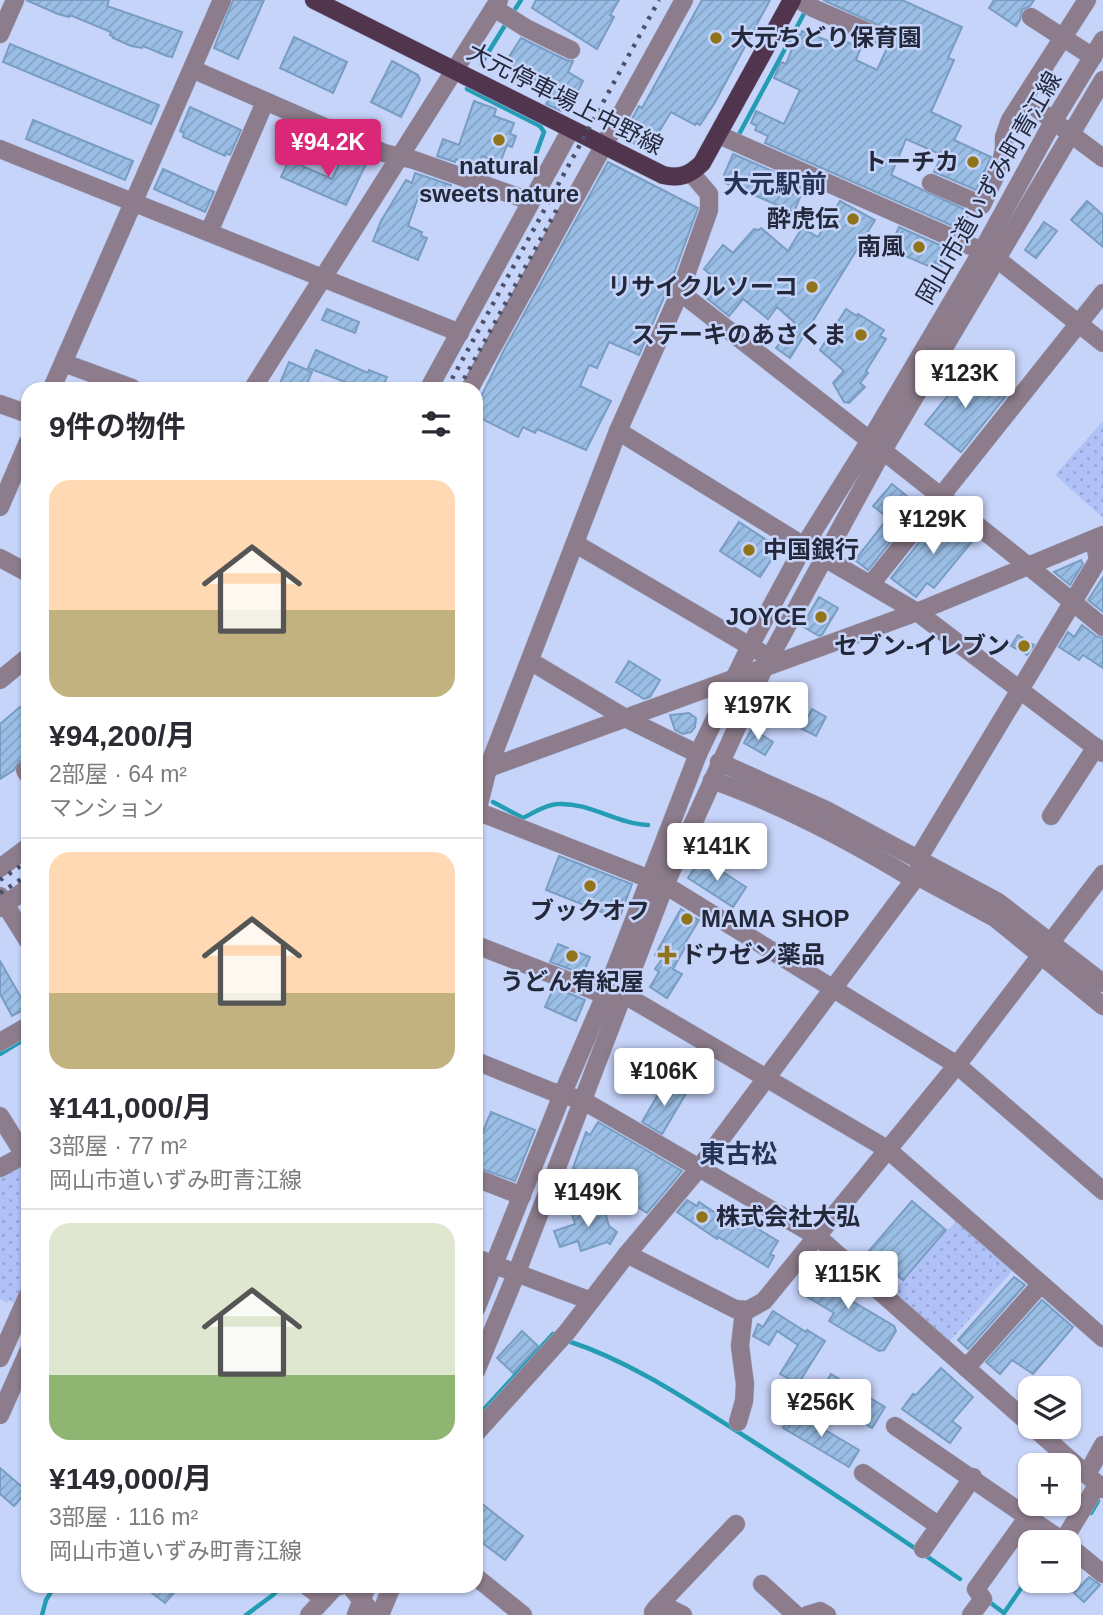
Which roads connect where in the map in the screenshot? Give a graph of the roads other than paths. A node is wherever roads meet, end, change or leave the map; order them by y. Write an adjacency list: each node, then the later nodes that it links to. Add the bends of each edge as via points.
1 (222, 0): 15 (street)
2 (314, 0): 16 (main road, 大元停車場上中野線)
3 (684, 0): 24 (street)
4 (1087, 0): 11 (street)
5 (12, 1): 9 (street)
6 (802, 3): 10 (street); 23 (main road)
7 (503, 11): 13 (street); 16 (street)
8 (1031, 17): 11 (street)
9 (0, 34)
10 (882, 38)
11 (1063, 38): 14 (street); 18 (street)
12 (1103, 40): 14 (street, 岡山市道いずみ町青江線)
13 (571, 50)
14 (1093, 57): 20 (street, 岡山市道いずみ町青江線)
15 (192, 69): 19 (street); 31 (street)
16 (455, 71): 21 (main road, 大元停車場上中野線); 26 (street)
17 (1103, 80): 22 (street)
18 (1024, 99): 20 (street); 29 (street, via 1007,129 1001,163 982,205)
19 (265, 103): 26 (street); 32 (street)
20 (1054, 120): 22 (street); 33 (street, 岡山市道いずみ町青江線)
21 (570, 131): 24 (main road, 大元停車場上中野線); 30 (street)
22 (1072, 134): 27 (street); 33 (street)
23 (729, 139): 28 (main road); 33 (street)
24 (604, 147): 28 (main road, 大元停車場上中野線, via 663,176); 45 (street)
25 (0, 150): 31 (street)
26 (399, 157): 30 (street); 34 (street)
27 (1103, 158)
28 (692, 174): 35 (street, via 709,194 709,210)
29 (931, 183)
30 (530, 201): 38 (street)
31 (132, 202): 32 (street); 40 (street)
32 (209, 232): 34 (street)
33 (989, 255): 37 (street); 49 (street, 岡山市道いずみ町青江線)
34 (323, 280): 38 (street); 43 (street)
35 (680, 292): 48 (street); 49 (street)
36 (1103, 293): 37 (street)
37 (1079, 324): 39 (street); 51 (street)
38 (460, 333): 44 (street)
39 (1103, 343)
40 (64, 363): 41 (street); 42 (street)
41 (55, 382)
42 (116, 382)
43 (257, 382)
44 (432, 382)
45 (473, 382)
46 (0, 404): 47 (street)
47 (21, 412)
48 (618, 431): 54 (street); 55 (street)
49 (876, 447): 51 (street); 55 (street, 岡山市道いずみ町青江線); 56 (street, 岡山市道いずみ町青江線)
50 (21, 458): 52 (street)
51 (939, 497): 59 (street); 61 (street)
52 (0, 508)
53 (1098, 537): 58 (street); 59 (street)
54 (576, 544): 65 (street); 66 (street)
55 (804, 546): 56 (street); 65 (street, 岡山市道いずみ町青江線)
56 (825, 557): 61 (street); 68 (street, 岡山市道いずみ町青江線)
57 (0, 558): 60 (street)
58 (1101, 562): 62 (street)
59 (1031, 566): 62 (street); 63 (street)
60 (21, 569)
61 (871, 584): 63 (street)
62 (1073, 602): 64 (street); 71 (street)
63 (917, 612): 68 (street); 71 (street)
64 (1103, 626)
65 (750, 646): 68 (street); 70 (street, 岡山市道いずみ町青江線)
66 (530, 661): 72 (street); 76 (street)
67 (21, 663): 69 (street)
68 (766, 663): 70 (street); 75 (street, 岡山市道いずみ町青江線)
69 (0, 680)
70 (734, 680): 72 (street); 74 (street, 岡山市道いずみ町青江線)
71 (1020, 689): 73 (street); 83 (street)
72 (627, 719): 74 (street); 77 (street)
73 (1099, 750): 80 (street)
74 (698, 754): 85 (street, 岡山市道いずみ町青江線)
75 (719, 762): 78 (street, 岡山市道いずみ町青江線); 83 (street, via 826,810)
76 (483, 768)
77 (483, 770)
78 (712, 780): 83 (street); 85 (street, 岡山市道いずみ町青江線)
79 (483, 816): 85 (street)
80 (1051, 817)
81 (21, 852): 82 (street)
82 (0, 867)
83 (915, 871): 90 (street); 92 (street)
84 (1103, 874): 90 (street)
85 (657, 882): 92 (street); 93 (street, 岡山市道いずみ町青江線); 94 (street, 岡山市道いずみ町青江線)
86 (21, 892): 87 (street)
87 (2, 903): 88 (street)
88 (21, 931)
89 (483, 948): 94 (street)
90 (1046, 950): 91 (street); 95 (street); 99 (street)
91 (1103, 983)
92 (833, 988): 99 (street); 100 (street)
93 (623, 994): 100 (street); 102 (street, 岡山市道いずみ町青江線)
94 (605, 995): 101 (street, 岡山市道いずみ町青江線)
95 (1103, 1006)
96 (21, 1030): 97 (street)
97 (0, 1042)
98 (483, 1065): 101 (street)
99 (957, 1065): 104 (street); 110 (street)
100 (766, 1078): 104 (street); 107 (street)
101 (562, 1095): 102 (street); 111 (street, 岡山市道いずみ町青江線)
102 (582, 1100): 107 (street); 115 (street, 岡山市道いずみ町青江線)
103 (0, 1116): 105 (street)
104 (887, 1149): 112 (street); 116 (street)
105 (21, 1150)
106 (21, 1160): 108 (street)
107 (700, 1167): 112 (street); 113 (street)
108 (0, 1168)
109 (483, 1181): 111 (street)
110 (1103, 1191)
111 (522, 1196): 114 (street, 岡山市道いずみ町青江線)
112 (818, 1237): 118 (street, via 764,1301); 123 (street)
113 (627, 1254): 117 (street); 118 (street)
114 (485, 1261): 115 (street)
115 (517, 1272): 117 (street); 121 (street, 岡山市道いずみ町青江線)
116 (1041, 1284): 120 (street); 123 (street)
117 (591, 1301): 128 (street)
118 (744, 1310): 127 (street, via 740,1346 745,1384)
119 (21, 1311): 122 (street)
120 (1103, 1338)
121 (483, 1354)
122 (0, 1358)
123 (967, 1368): 125 (street)
124 (21, 1369): 126 (street)
125 (1018, 1414)
126 (0, 1415)
127 (738, 1422)
128 (483, 1425)
129 (895, 1426): 133 (street)
130 (1047, 1439): 134 (street)
131 (1103, 1445): 134 (street)
132 (863, 1473): 137 (street)
133 (973, 1477): 135 (street); 137 (street)
134 (1098, 1484): 139 (street)
135 (1027, 1518): 138 (street); 159 (street, via 976,1589 983,1599)
136 (736, 1524): 150 (street)
137 (939, 1526): 140 (street)
138 (1045, 1530)
139 (1069, 1530)
140 (923, 1549)
141 (1081, 1556): 142 (street)
142 (1103, 1574)
143 (483, 1583): 154 (street)
144 (762, 1584): 156 (street)
145 (316, 1593): 149 (street)
146 (330, 1593): 149 (street)
147 (389, 1593): 153 (street)
148 (359, 1596): 152 (street)
149 (324, 1599): 151 (street)
150 (654, 1611): 155 (street, via 663,1605)
151 (309, 1615)
152 (374, 1615)
153 (380, 1615)
154 (523, 1615)
155 (683, 1615)
156 (796, 1615)
157 (807, 1615): 158 (street, via 820,1611)
158 (827, 1615)
159 (972, 1615)

